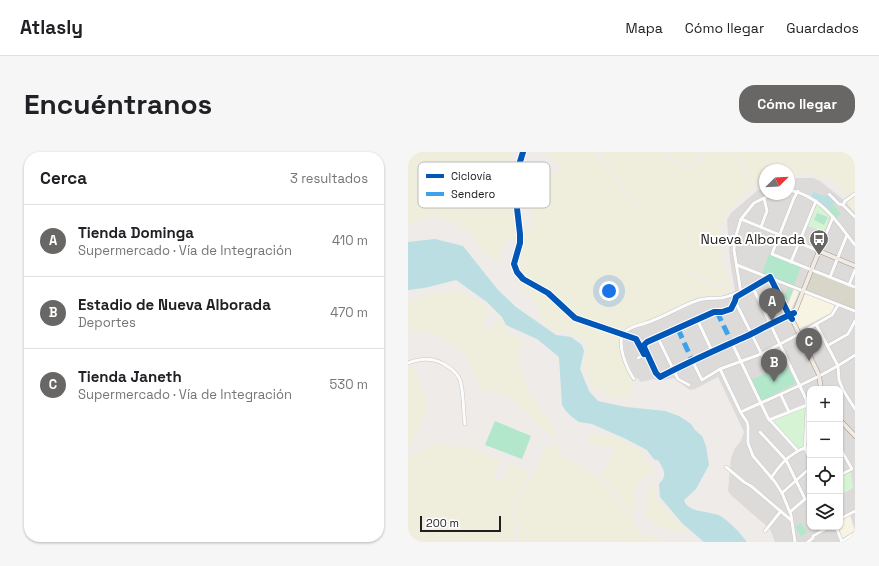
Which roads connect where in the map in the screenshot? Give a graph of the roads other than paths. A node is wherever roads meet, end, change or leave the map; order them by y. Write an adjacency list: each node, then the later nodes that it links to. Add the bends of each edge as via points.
1 (522, 152): 2 (street)
2 (520, 162)
3 (795, 191): 4 (street)
4 (798, 191): 9 (street); 16 (street)
5 (828, 194): 10 (street)
6 (855, 194): 10 (street)
7 (760, 200): 14 (street, via 754,203)
8 (764, 200): 15 (street, via 767,211)
9 (816, 202): 12 (street); 18 (street)
10 (843, 205): 13 (street)
11 (518, 208): 42 (street, via 520,240 515,268 521,277 548,293 575,318)
12 (833, 217): 17 (street); 20 (street)
13 (855, 217)
14 (741, 219): 15 (street); 23 (street, via 734,244)
15 (761, 227): 16 (street)
16 (780, 235): 18 (street); 22 (street, via 772,254)
17 (848, 235): 19 (street); 21 (street)
18 (799, 243): 20 (street); 22 (street)
19 (855, 245)
20 (819, 251): 21 (main road); 25 (main road)
21 (838, 259): 24 (main road); 28 (street)
22 (791, 262): 25 (street)
23 (737, 265): 27 (street); 33 (street)
24 (855, 266)
25 (811, 270): 28 (street); 32 (main road)
26 (855, 270): 29 (street)
27 (770, 277): 30 (street); 32 (street); 37 (street)
28 (830, 278): 29 (street)
29 (849, 285): 31 (street)
30 (753, 288): 33 (street); 41 (street)
31 (855, 288)
32 (803, 291): 35 (street); 37 (main road)
33 (741, 293): 34 (street); 42 (street, via 700,300 630,328)
34 (735, 302): 38 (street, via 733,307 726,311 714,312); 43 (street)
35 (838, 305): 36 (street); 40 (street, via 832,316)
36 (855, 311)
37 (790, 317): 41 (street); 44 (main road)
38 (697, 319): 45 (street); 49 (street)
39 (855, 321): 48 (street, via 848,334)
40 (816, 324): 44 (street); 48 (street)
41 (770, 325): 43 (street); 47 (street)
42 (623, 334): 50 (street, via 636,339); 62 (street, via 623,354)
43 (751, 334): 46 (street); 51 (street)
44 (799, 334): 47 (street); 61 (main road)
45 (658, 338): 50 (street, via 645,344); 59 (street)
46 (732, 343): 49 (street); 55 (street)
47 (780, 344): 51 (street); 64 (street)
48 (827, 346): 57 (street)
49 (712, 351): 54 (street)
50 (646, 354): 53 (street); 59 (street, via 658,376)
51 (761, 354): 55 (street); 60 (street)
52 (855, 355): 57 (street)
53 (638, 358)
54 (692, 360): 58 (street, via 702,380); 59 (street)
55 (741, 362): 58 (street); 67 (street)
56 (408, 363): 74 (street, via 425,359 436,361 445,364 455,373 460,380)
57 (838, 366): 61 (street); 69 (street, via 839,380)
58 (720, 369): 70 (street)
59 (673, 370): 63 (street, via 678,379)
60 (770, 371)
61 (818, 375): 64 (street); 65 (main road)
62 (634, 379)
63 (689, 385)
64 (800, 385): 66 (street); 68 (street)
65 (820, 386)
66 (781, 394): 67 (street); 71 (street)
67 (760, 402): 70 (street); 72 (street)
68 (807, 405): 71 (street); 77 (street)
69 (855, 409)
70 (741, 412): 85 (street, via 748,426 748,443 753,456)
71 (789, 412): 72 (street)
72 (770, 420): 78 (street)
73 (842, 422): 76 (main road)
74 (465, 424)
75 (760, 432): 81 (street)
76 (855, 436)
77 (805, 448): 78 (street); 80 (street)
78 (798, 451): 81 (street)
79 (843, 455): 84 (street, via 852,469)
80 (809, 458)
81 (786, 460): 85 (street); 86 (street)
82 (726, 467): 89 (street)
83 (807, 470): 86 (street)
84 (843, 474)
85 (771, 478): 87 (street)
86 (796, 479): 87 (street); 88 (street)
87 (782, 493): 91 (street)
88 (805, 499): 91 (street)
89 (781, 511): 93 (street); 94 (street)
90 (855, 511): 92 (street)
91 (790, 512): 93 (street)
92 (843, 517)
93 (792, 522): 99 (street)
94 (765, 530)
95 (824, 530): 98 (street)
96 (837, 530): 102 (street)
97 (855, 533): 102 (street)
98 (813, 538): 100 (street); 101 (street)
99 (795, 542)
100 (808, 542)
101 (815, 542)
102 (841, 542)

